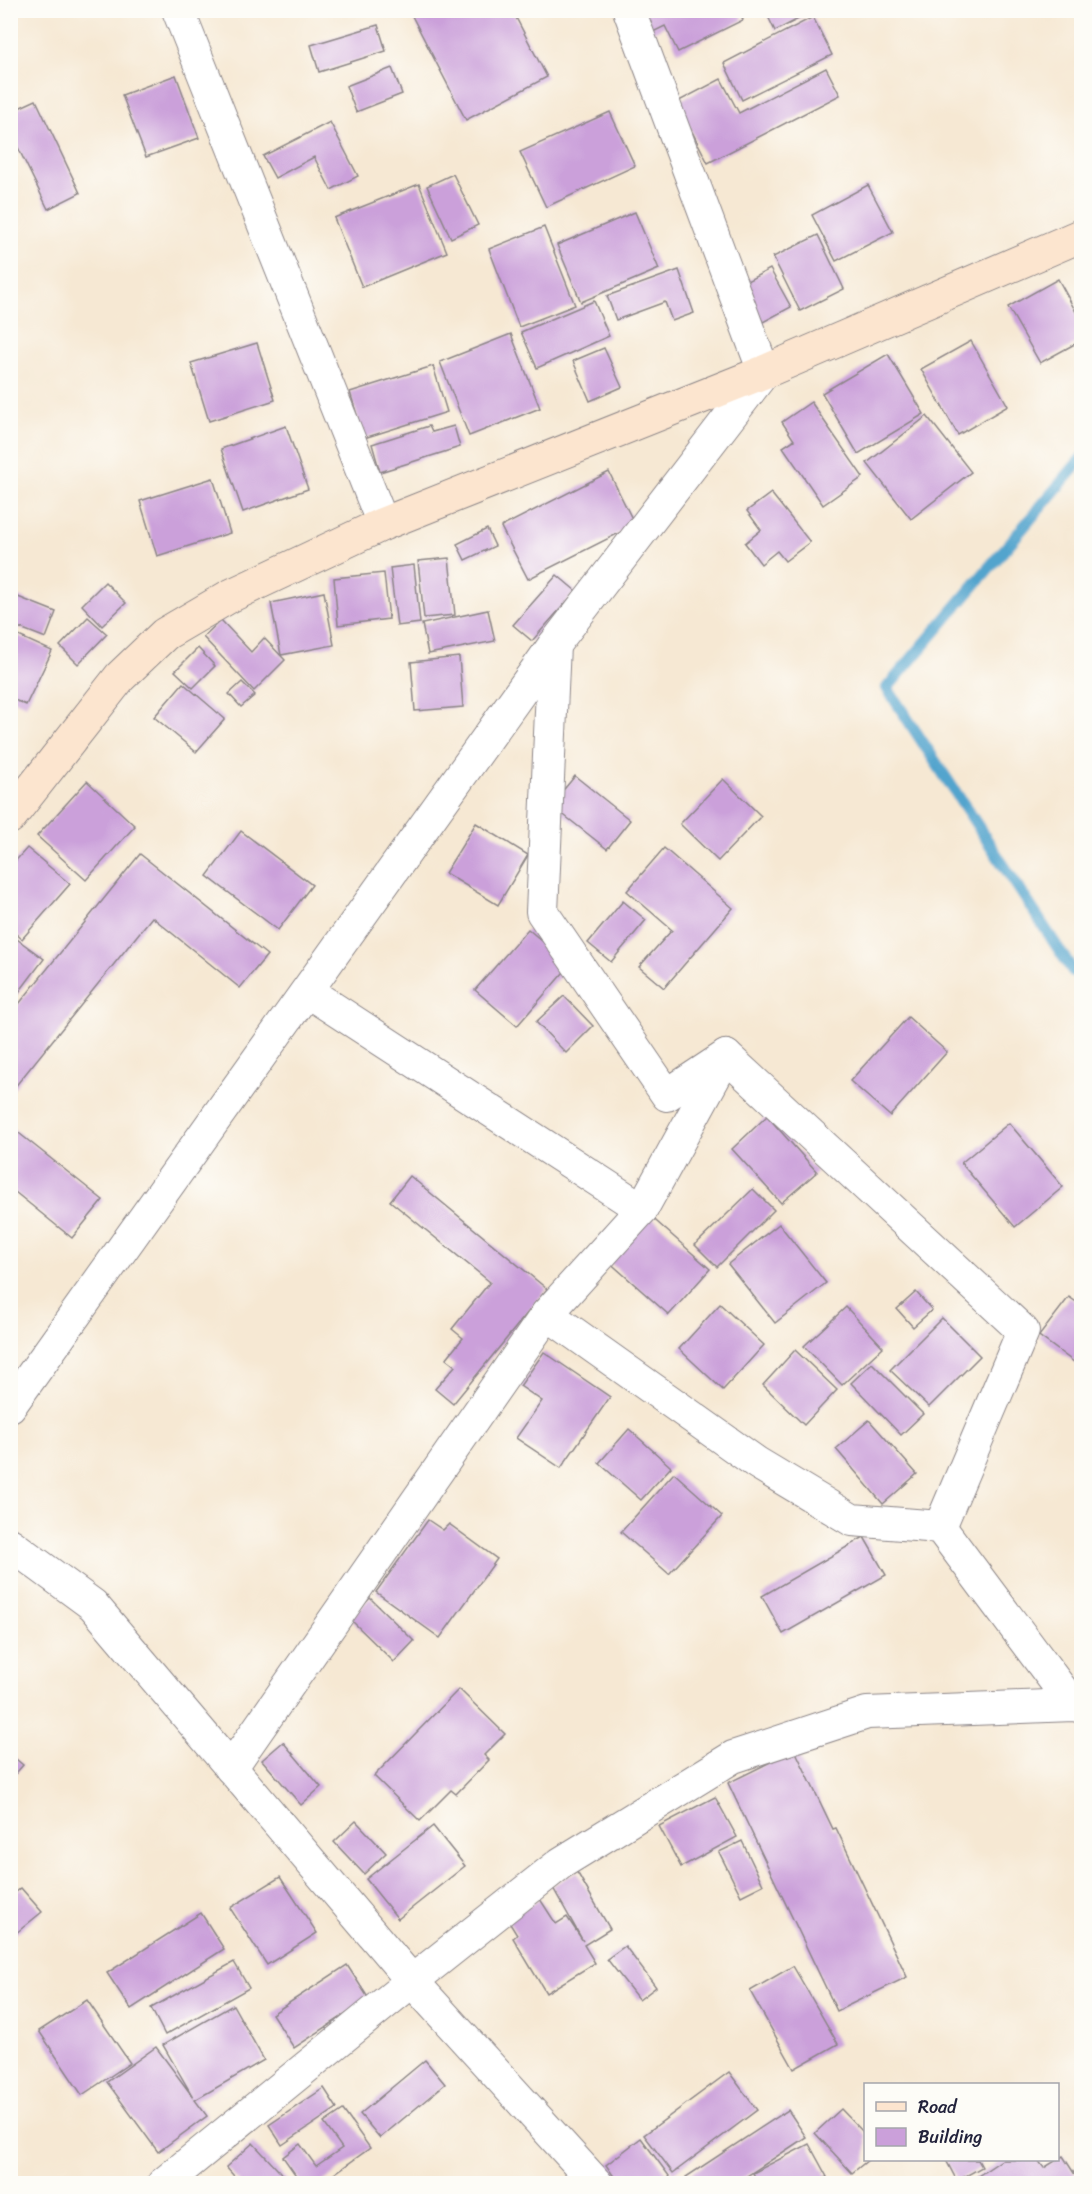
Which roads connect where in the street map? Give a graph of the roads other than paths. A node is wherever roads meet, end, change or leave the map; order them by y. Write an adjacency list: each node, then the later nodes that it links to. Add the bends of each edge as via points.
1 (177, 10): 5 (street)
2 (629, 10): 4 (street)
3 (1082, 236): 4 (street)
4 (764, 372): 5 (street); 6 (street)
5 (383, 524): 7 (street, via 230,596 165,634 120,677)
6 (554, 645): 8 (street); 9 (street, via 542,912 667,1095)
7 (10, 817)
8 (308, 992): 10 (street); 12 (street)
9 (726, 1056): 10 (street); 13 (street, via 1023,1331)
10 (642, 1209): 11 (street)
11 (548, 1314): 13 (street, via 757,1463 852,1520); 16 (street)
12 (10, 1406)
13 (940, 1527): 15 (street)
14 (10, 1544): 16 (street, via 93,1605)
15 (1077, 1706): 17 (street, via 867,1713 733,1757 561,1863)
16 (231, 1768): 17 (street)
17 (412, 1980): 18 (street); 19 (street)
18 (163, 2184)
19 (597, 2184)

